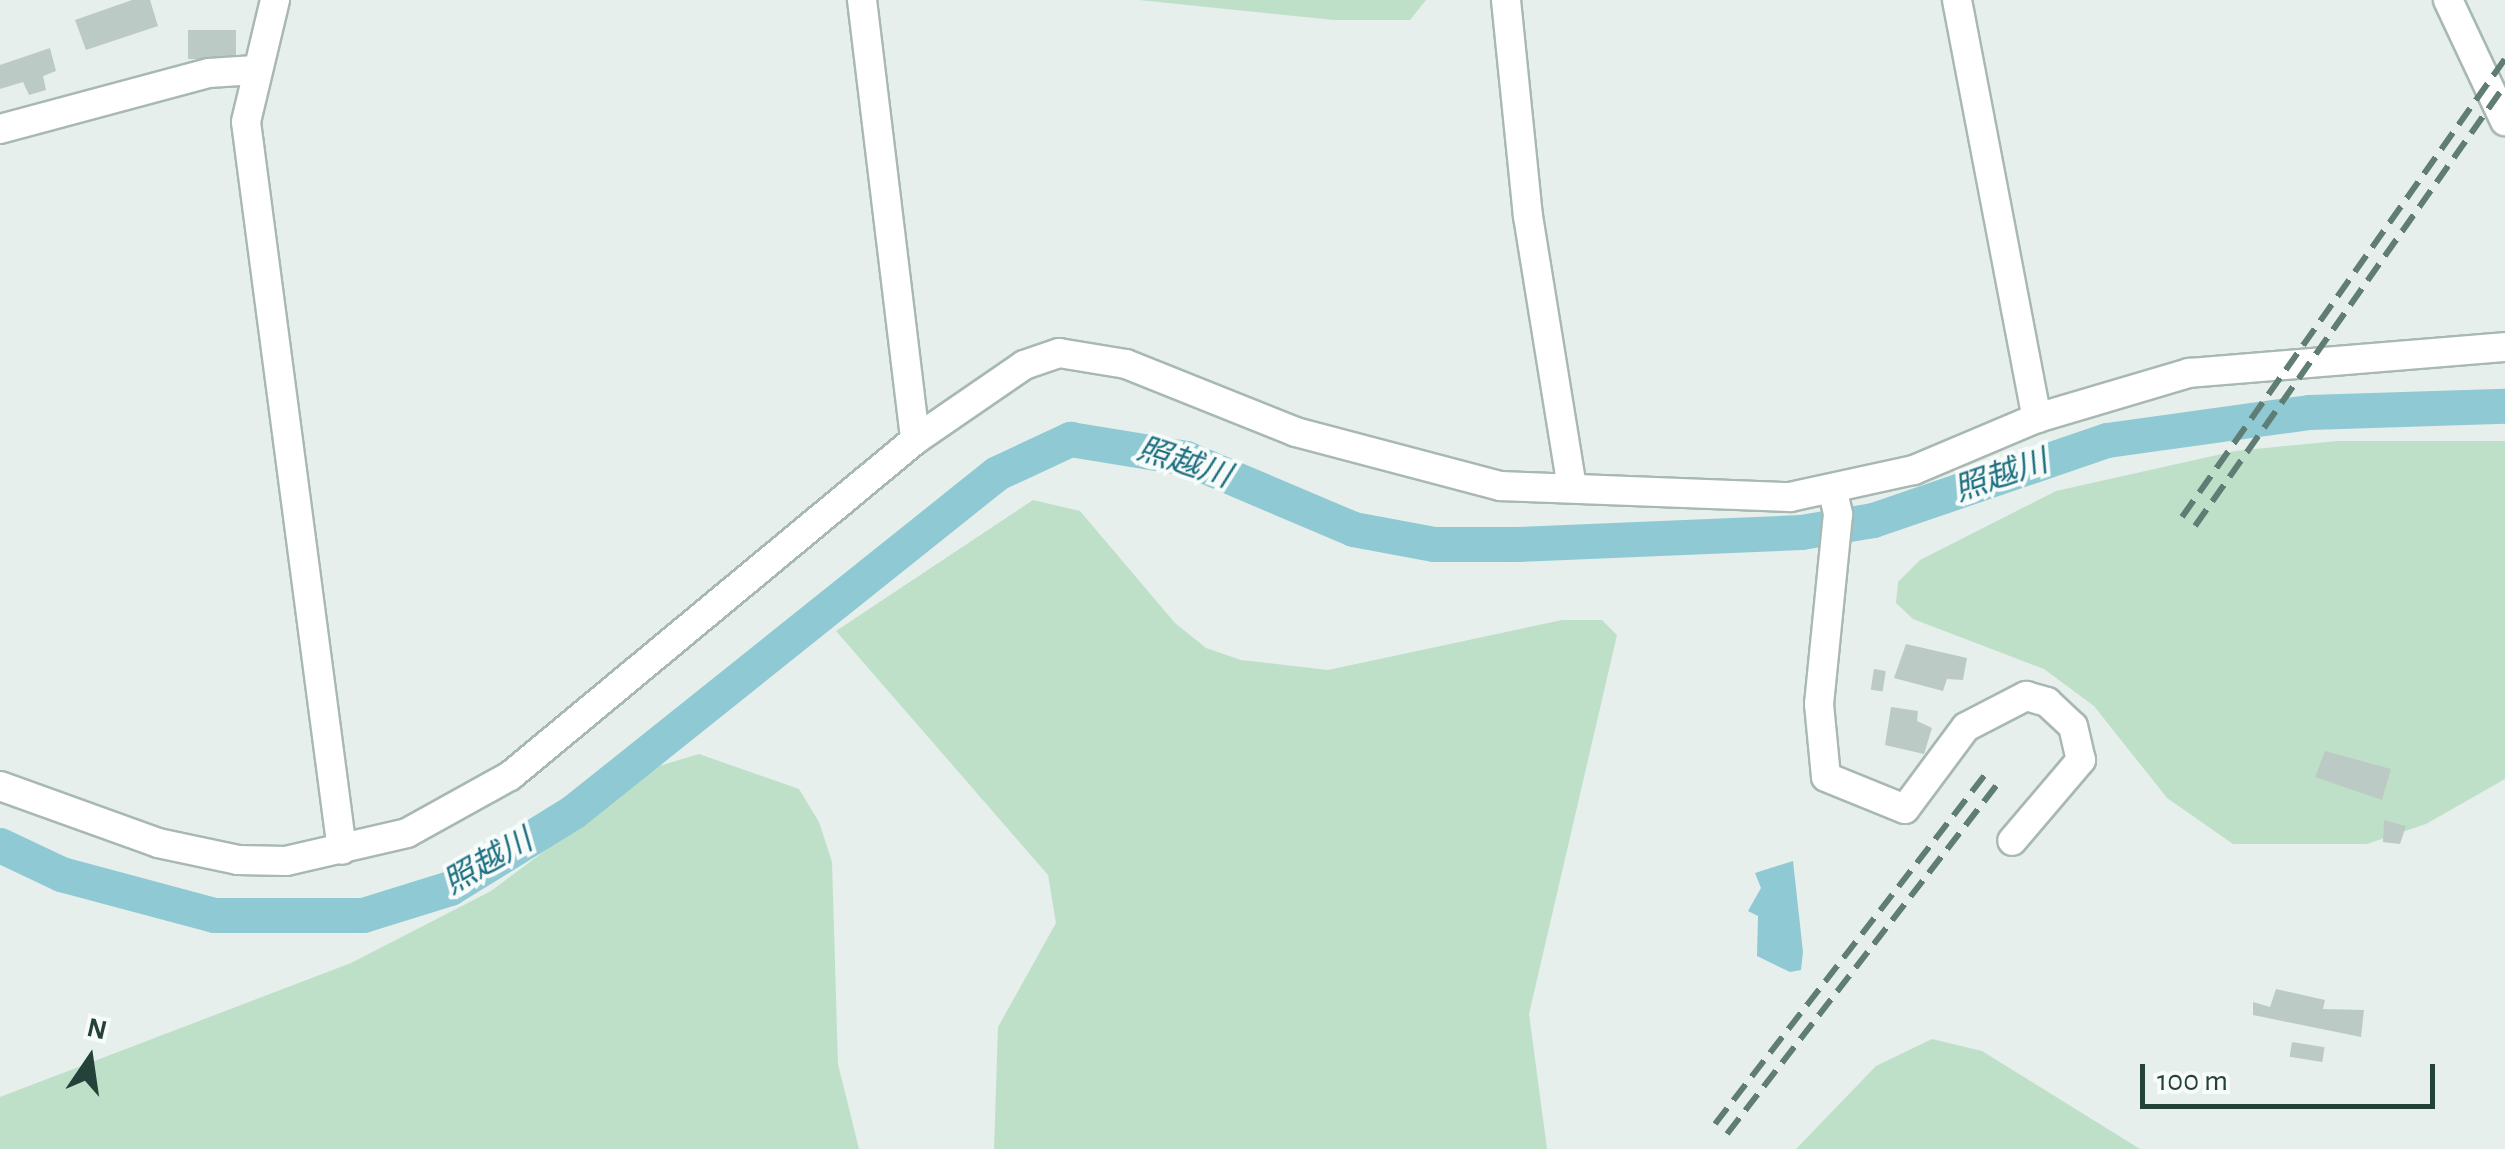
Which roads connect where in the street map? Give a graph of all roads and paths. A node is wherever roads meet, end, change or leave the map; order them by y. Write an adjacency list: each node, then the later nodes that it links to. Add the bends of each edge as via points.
1 (275, 0): 6 (street)
2 (862, 0): 11 (street)
3 (1506, 0): 12 (street, via 1528,216)
4 (1957, 0): 10 (street)
5 (2448, 0): 7 (street)
6 (255, 70): 8 (street, via 209,73); 16 (street, via 248,140)
7 (2505, 121)
8 (0, 129)
9 (2505, 347): 10 (street, via 2189,373)
10 (2037, 418): 13 (street)
11 (916, 440): 12 (street, via 1024,365 1086,353 1356,449 1500,486); 16 (street, via 510,776 407,833)
12 (1572, 487): 13 (street)
13 (1835, 503): 15 (street, via 1822,636 1826,777 1905,809 1966,727 2026,696 2047,702 2073,726 2081,760)
14 (0, 786): 16 (street, via 158,843 238,860)
15 (2012, 840)
16 (342, 850)

